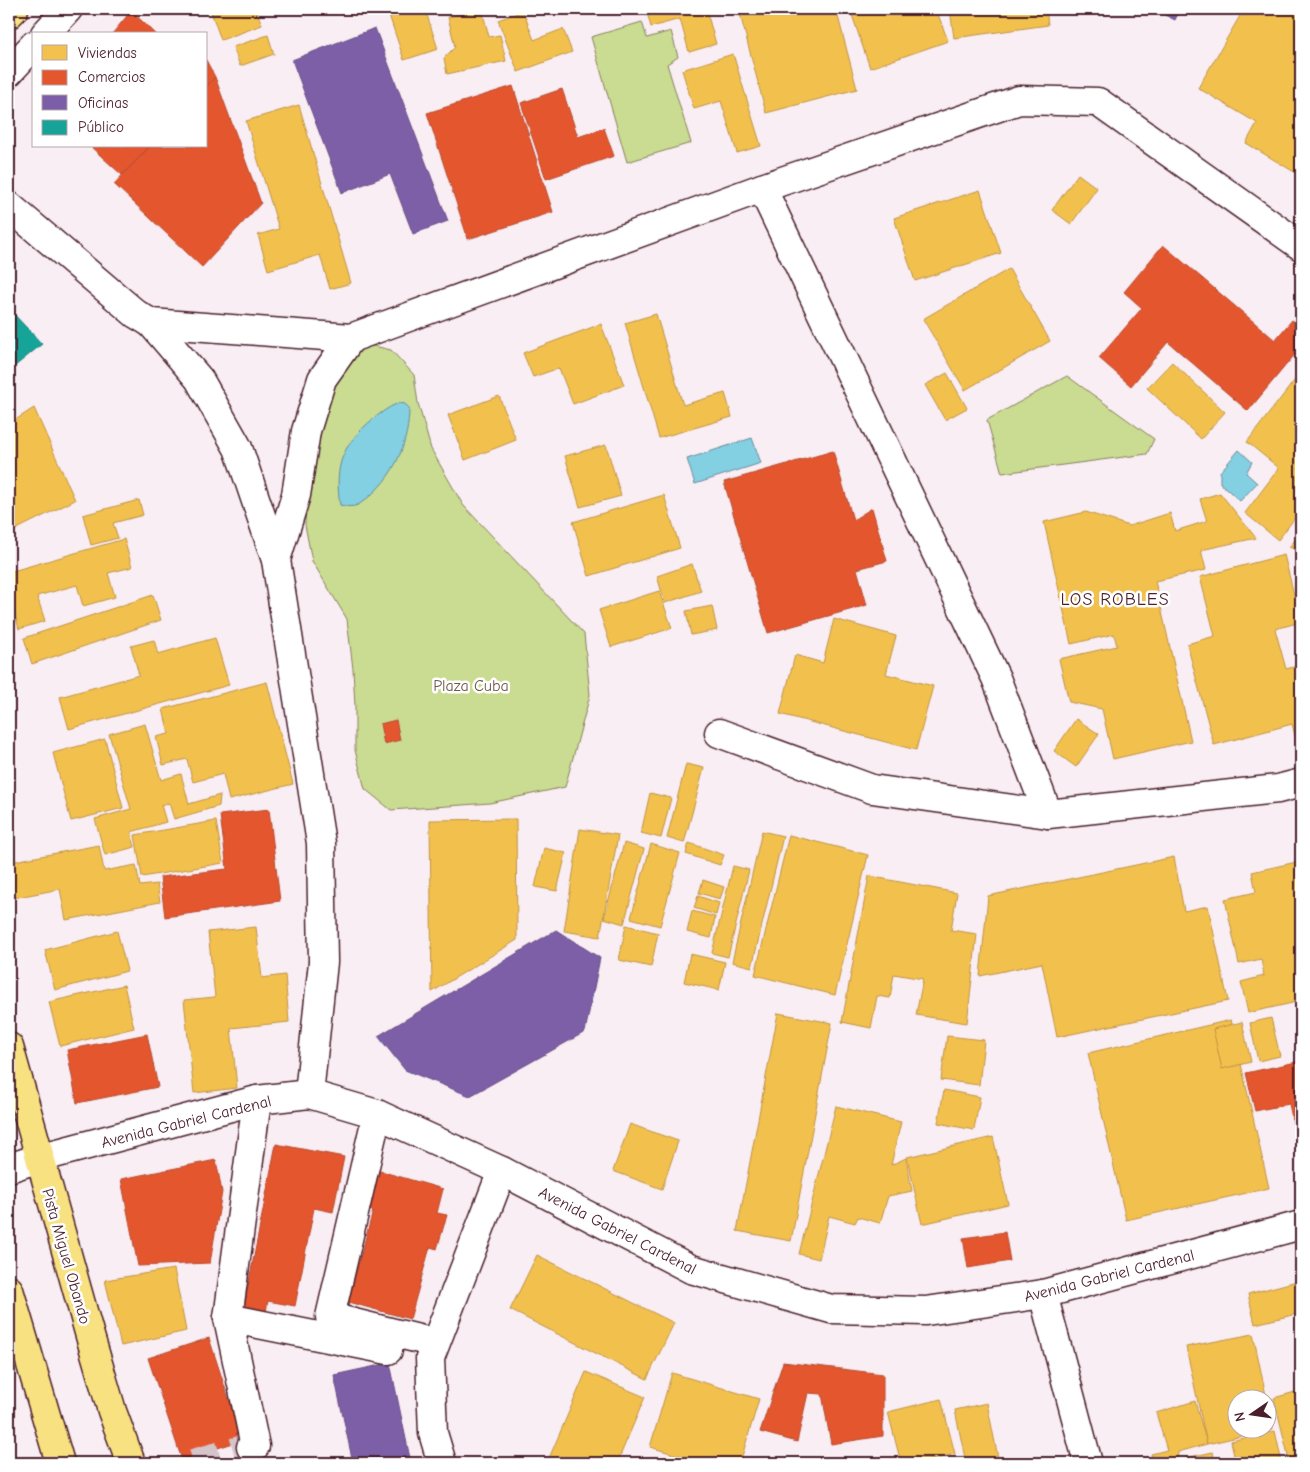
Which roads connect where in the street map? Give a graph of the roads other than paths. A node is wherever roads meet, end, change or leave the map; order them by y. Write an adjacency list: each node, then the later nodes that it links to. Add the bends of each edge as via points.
1 (14, 9): 3 (main road)
2 (68, 9): 4 (street)
3 (9, 14)
4 (47, 32)
5 (32, 48): 6 (street)
6 (9, 72)
7 (762, 188): 9 (street, via 1019,100 1098,102); 11 (street); 15 (street, via 996,678)
8 (9, 206): 10 (street, via 136,314)
9 (1301, 245)
10 (151, 323): 11 (street); 12 (street, via 199,379 238,448)
11 (351, 338): 12 (street, via 322,379 306,431 296,495)
12 (276, 560): 17 (street, via 322,843 324,962)
13 (719, 733): 15 (street, via 872,789)
14 (1301, 783): 15 (street, via 1278,789)
15 (1048, 814)
16 (9, 1047): 20 (main road, Pista Miguel Obando)
17 (309, 1094): 18 (street, Avenida Gabriel Cardenal); 19 (street, Avenida Gabriel Cardenal)
18 (256, 1100): 20 (street, Avenida Gabriel Cardenal); 26 (street)
19 (377, 1114): 22 (street, Avenida Gabriel Cardenal); 27 (street, via 330,1317)
20 (39, 1158): 21 (street, Avenida Gabriel Cardenal); 30 (main road, Pista Miguel Obando, via 112,1411)
21 (9, 1168)
22 (502, 1172): 25 (street, Avenida Gabriel Cardenal, via 691,1269 831,1309 926,1311); 27 (street)
23 (1301, 1225): 25 (street, Avenida Gabriel Cardenal)
24 (9, 1290): 29 (main road)
25 (1043, 1294): 32 (street)
26 (228, 1318): 27 (street); 28 (street, via 255,1446)
27 (433, 1351): 31 (street, via 433,1433)
28 (251, 1447)
29 (60, 1463)
30 (131, 1463)
31 (442, 1463)
32 (1088, 1463)

